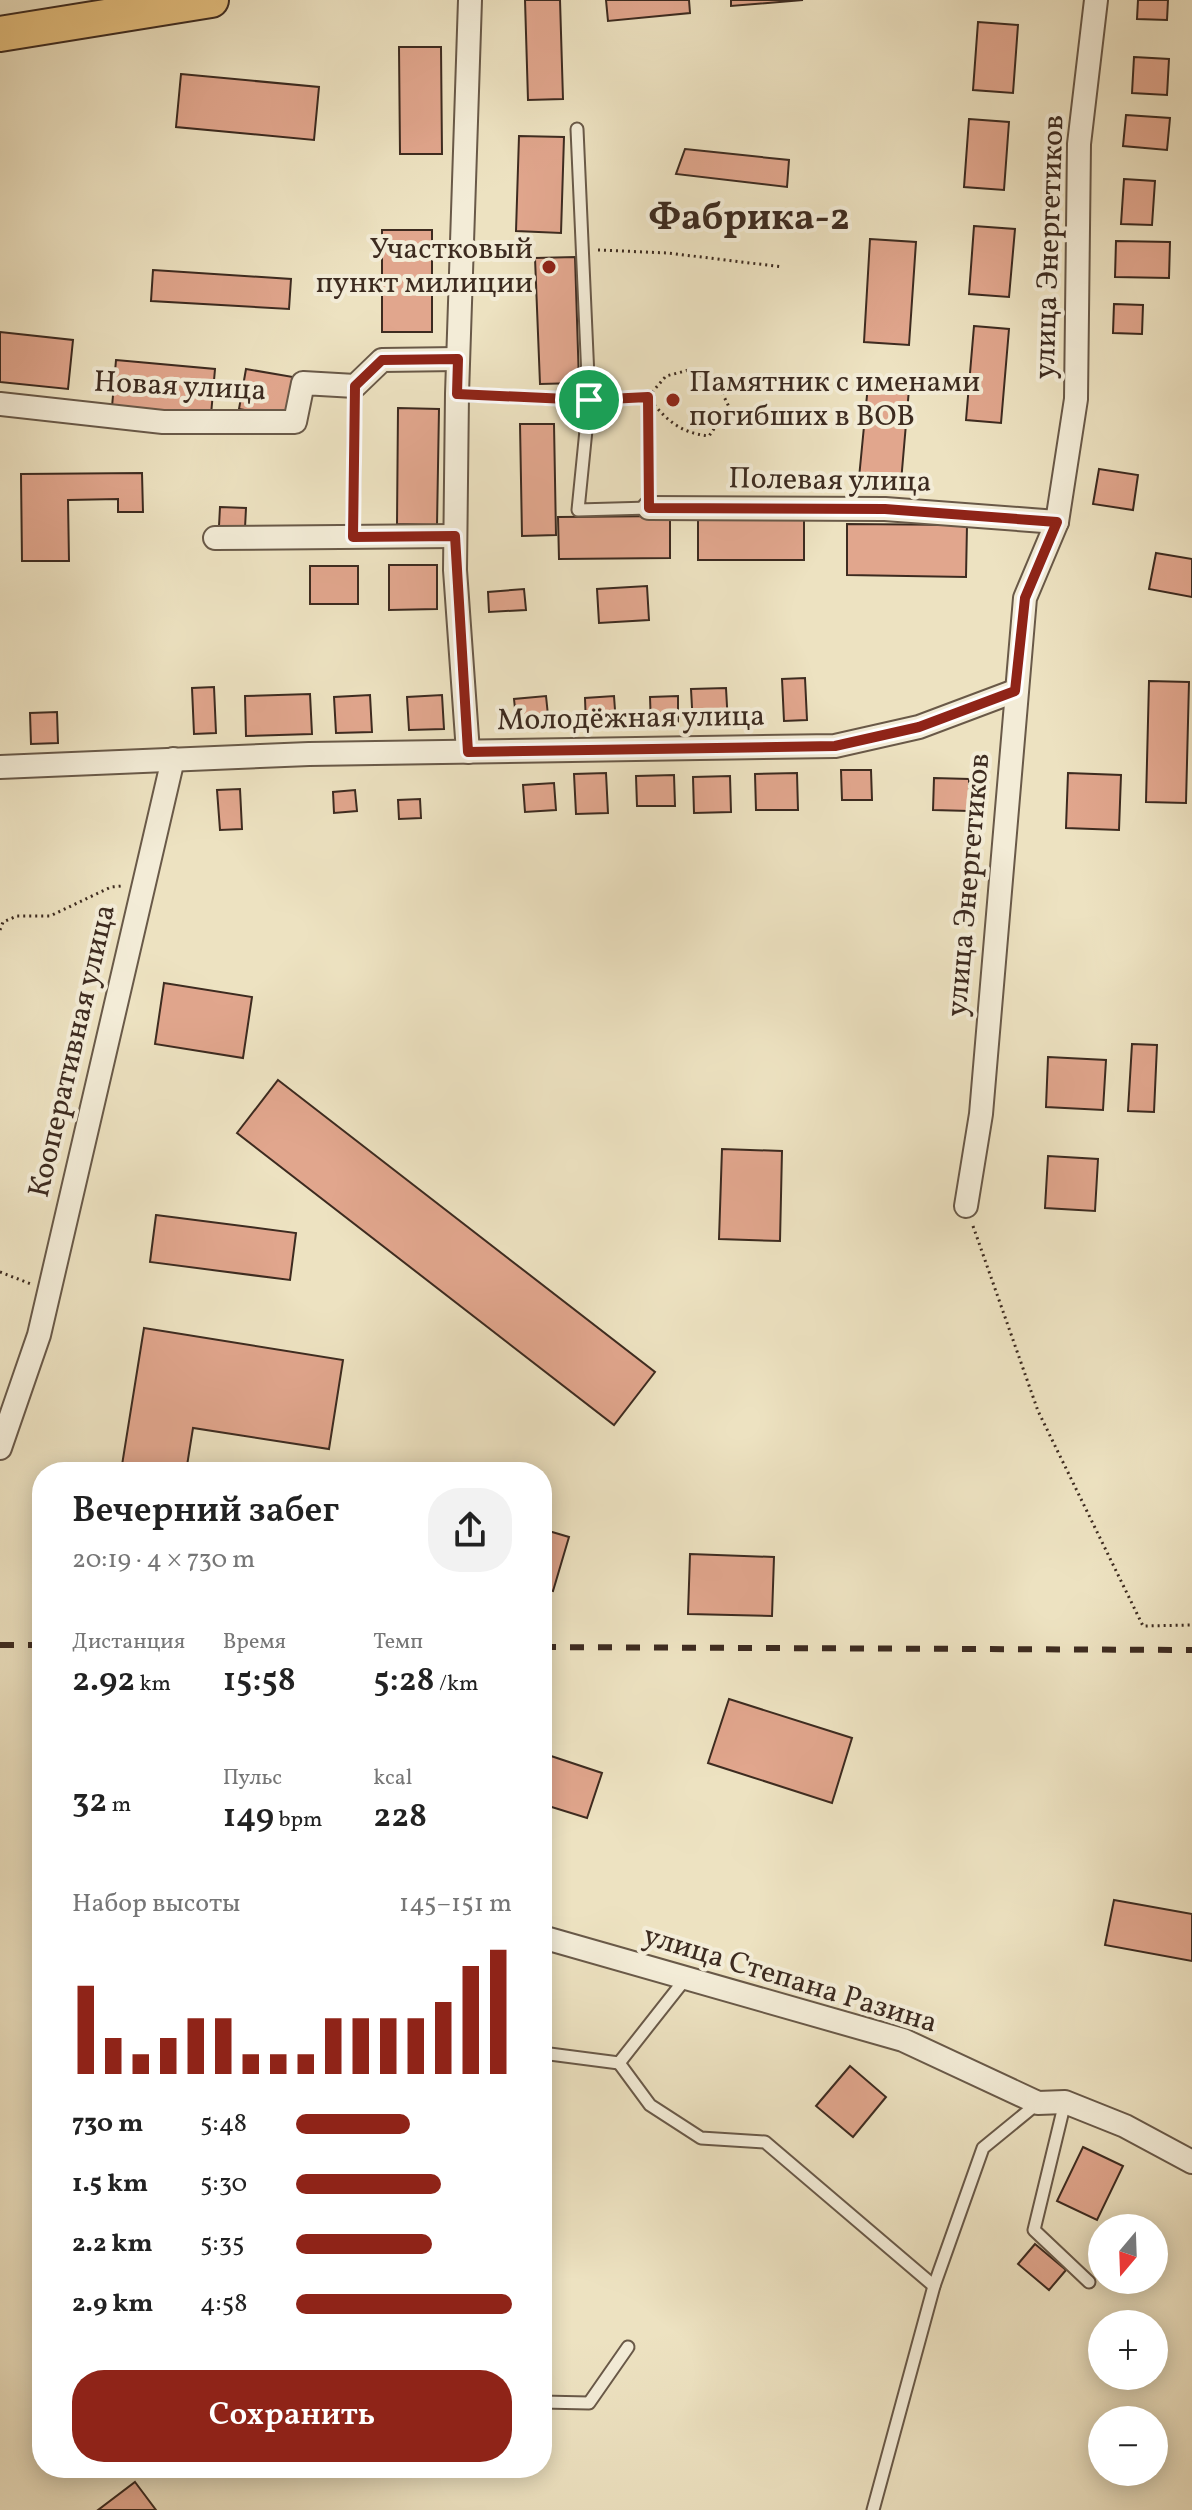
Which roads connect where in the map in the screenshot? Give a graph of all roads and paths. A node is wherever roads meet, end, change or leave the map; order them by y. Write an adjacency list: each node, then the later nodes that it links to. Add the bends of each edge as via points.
1 (211, 0): 4 (main road)
2 (470, 0): 8 (street)
3 (1096, 0): 15 (street, улица Энергетиков, via 1079,144 1076,399)
4 (0, 34)
5 (577, 129): 6 (lane)
6 (582, 249): 7 (path); 12 (lane)
7 (783, 267)
8 (458, 359): 9 (street, via 382,360); 10 (street)
9 (355, 386): 13 (street, Новая улица, via 303,383 295,422 163,422); 17 (lane)
10 (457, 394): 12 (lane); 16 (street)
11 (648, 397): 11 (path, via 687,434 709,436 729,407 718,384 689,370 666,376); 12 (lane); 14 (lane)
12 (589, 400): 14 (lane, via 578,510)
13 (0, 404)
14 (649, 508): 15 (street, Полевая улица, via 885,509)
15 (1057, 522): 19 (street, улица Энергетиков, via 1025,598)
16 (455, 536): 17 (street); 20 (street)
17 (353, 537): 18 (street)
18 (215, 538)
19 (1015, 691): 20 (street, Молодёжная улица, via 919,727 835,746); 25 (street, улица Энергетиков, via 981,1114)
20 (468, 752): 21 (street, Молодёжная улица)
21 (173, 759): 22 (street, Молодёжная улица); 23 (street, Кооперативная улица)
22 (0, 767)
23 (142, 884): 24 (path, via 111,887 50,916 17,916 3,922); 27 (street, Кооперативная улица)
24 (0, 930)
25 (966, 1206): 29 (path, via 1038,1411 1143,1626)
26 (0, 1272): 27 (path)
27 (49, 1291): 28 (street, Кооперативная улица)
28 (0, 1448)
29 (1192, 1625)
30 (552, 1941): 31 (street, улица Степана Разина)
31 (686, 1978): 33 (lane); 35 (street, улица Степана Разина, via 903,2040)
32 (552, 2054): 33 (lane)
33 (619, 2063): 38 (lane, via 650,2105 701,2138 765,2142)
34 (1065, 2102): 35 (street, улица Степана Разина); 36 (street, улица Степана Разина); 37 (lane, via 1034,2230)
35 (1038, 2103): 38 (lane, via 983,2148)
36 (1192, 2162)
37 (1088, 2281)
38 (934, 2286): 41 (lane)
39 (628, 2347): 40 (lane, via 589,2403)
40 (552, 2402)
41 (873, 2510)

